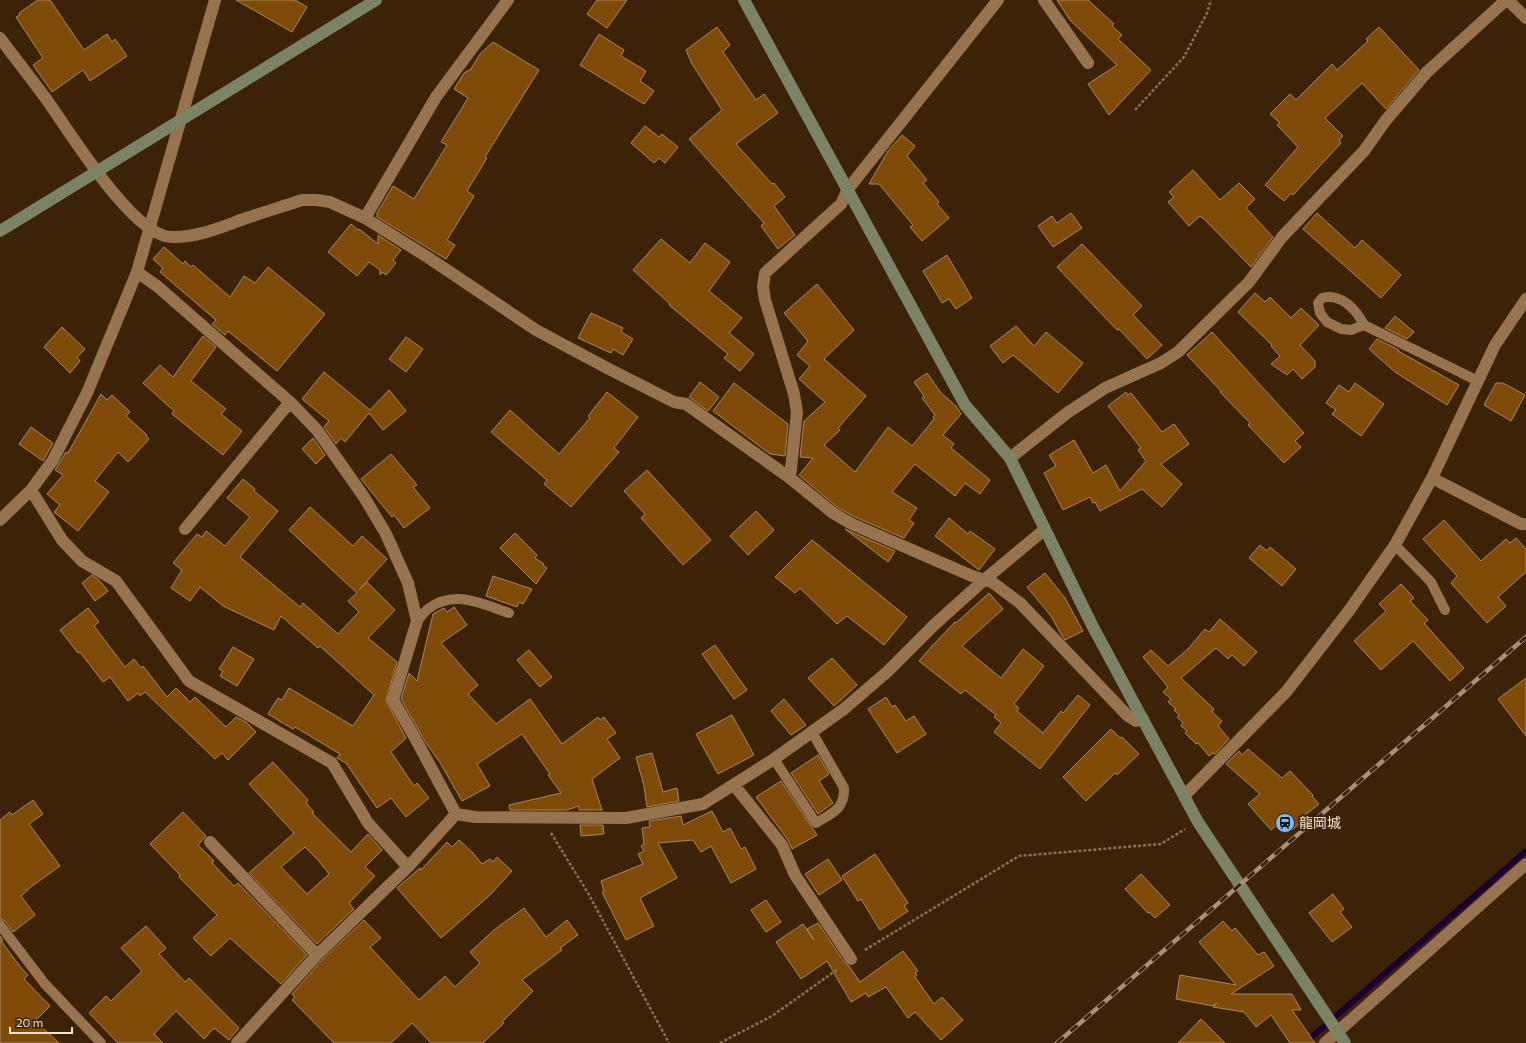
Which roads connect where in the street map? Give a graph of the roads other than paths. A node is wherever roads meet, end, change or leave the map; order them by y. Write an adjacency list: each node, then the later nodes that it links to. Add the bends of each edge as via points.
1 (215, 0): 11 (street)
2 (376, 0): 11 (street)
3 (508, 0): 14 (street, via 436,97)
4 (744, 0): 13 (street)
5 (998, 0): 13 (street)
6 (1044, 0): 10 (street)
7 (1507, 0): 8 (street); 22 (street, via 1427,72 1386,120 1364,151 1282,237 1249,282 1183,347 1161,363 1105,388 1067,413)
8 (1526, 18)
9 (0, 38): 12 (street)
10 (1088, 63)
11 (181, 120): 12 (street); 15 (street)
12 (97, 172): 15 (street); 16 (street)
13 (848, 189): 22 (street, via 965,405); 23 (street, via 841,204 765,273 764,300 794,394 797,412)
14 (365, 218): 15 (street, via 330,202 302,200 206,232 170,237); 23 (street, via 536,330 674,402 686,404)
15 (149, 229): 17 (street)
16 (0, 231)
17 (137, 272): 21 (street, via 157,286); 25 (street, via 87,393 53,460)
18 (1526, 299): 20 (street, via 1495,345)
19 (1364, 325): 20 (lane)
20 (1478, 381): 24 (street)
21 (290, 402): 28 (street); 34 (street, via 317,430 364,497 386,534 408,583)
22 (1010, 458): 29 (street)
23 (790, 478): 31 (street, via 833,513 852,524)
24 (1432, 478): 27 (street, via 1521,524); 30 (street)
25 (31, 490): 26 (street); 43 (street, via 62,540 82,561 116,581 189,681 332,763 368,823)
26 (0, 520)
27 (1526, 524)
28 (185, 528)
29 (1044, 530): 31 (street); 35 (street)
30 (1395, 545): 32 (lane, via 1431,582); 39 (street, via 1348,612 1286,692)
31 (984, 580): 35 (street, via 992,582 1020,603 1127,716 1136,721); 36 (street, via 887,672 844,709)
32 (1445, 610)
33 (509, 613): 34 (lane, via 459,598 433,606)
34 (417, 621): 40 (street, via 393,700)
35 (1143, 719): 39 (street)
36 (812, 732): 37 (street); 37 (lane, via 844,788 840,806 832,813 816,822)
37 (774, 759): 38 (street)
38 (734, 786): 40 (street, via 703,804 626,818 475,817); 46 (street, via 782,845 795,875)
39 (1184, 796): 47 (street, via 1198,822)
40 (456, 814): 43 (street)
41 (210, 842): 45 (street)
42 (1526, 864): 47 (street)
43 (408, 867): 45 (street)
44 (0, 925): 48 (lane, via 45,984)
45 (317, 954): 49 (street)
46 (851, 959)
47 (1337, 1032): 50 (street); 51 (street)
48 (101, 1043)
49 (237, 1043)
50 (1325, 1043)
51 (1345, 1043)

